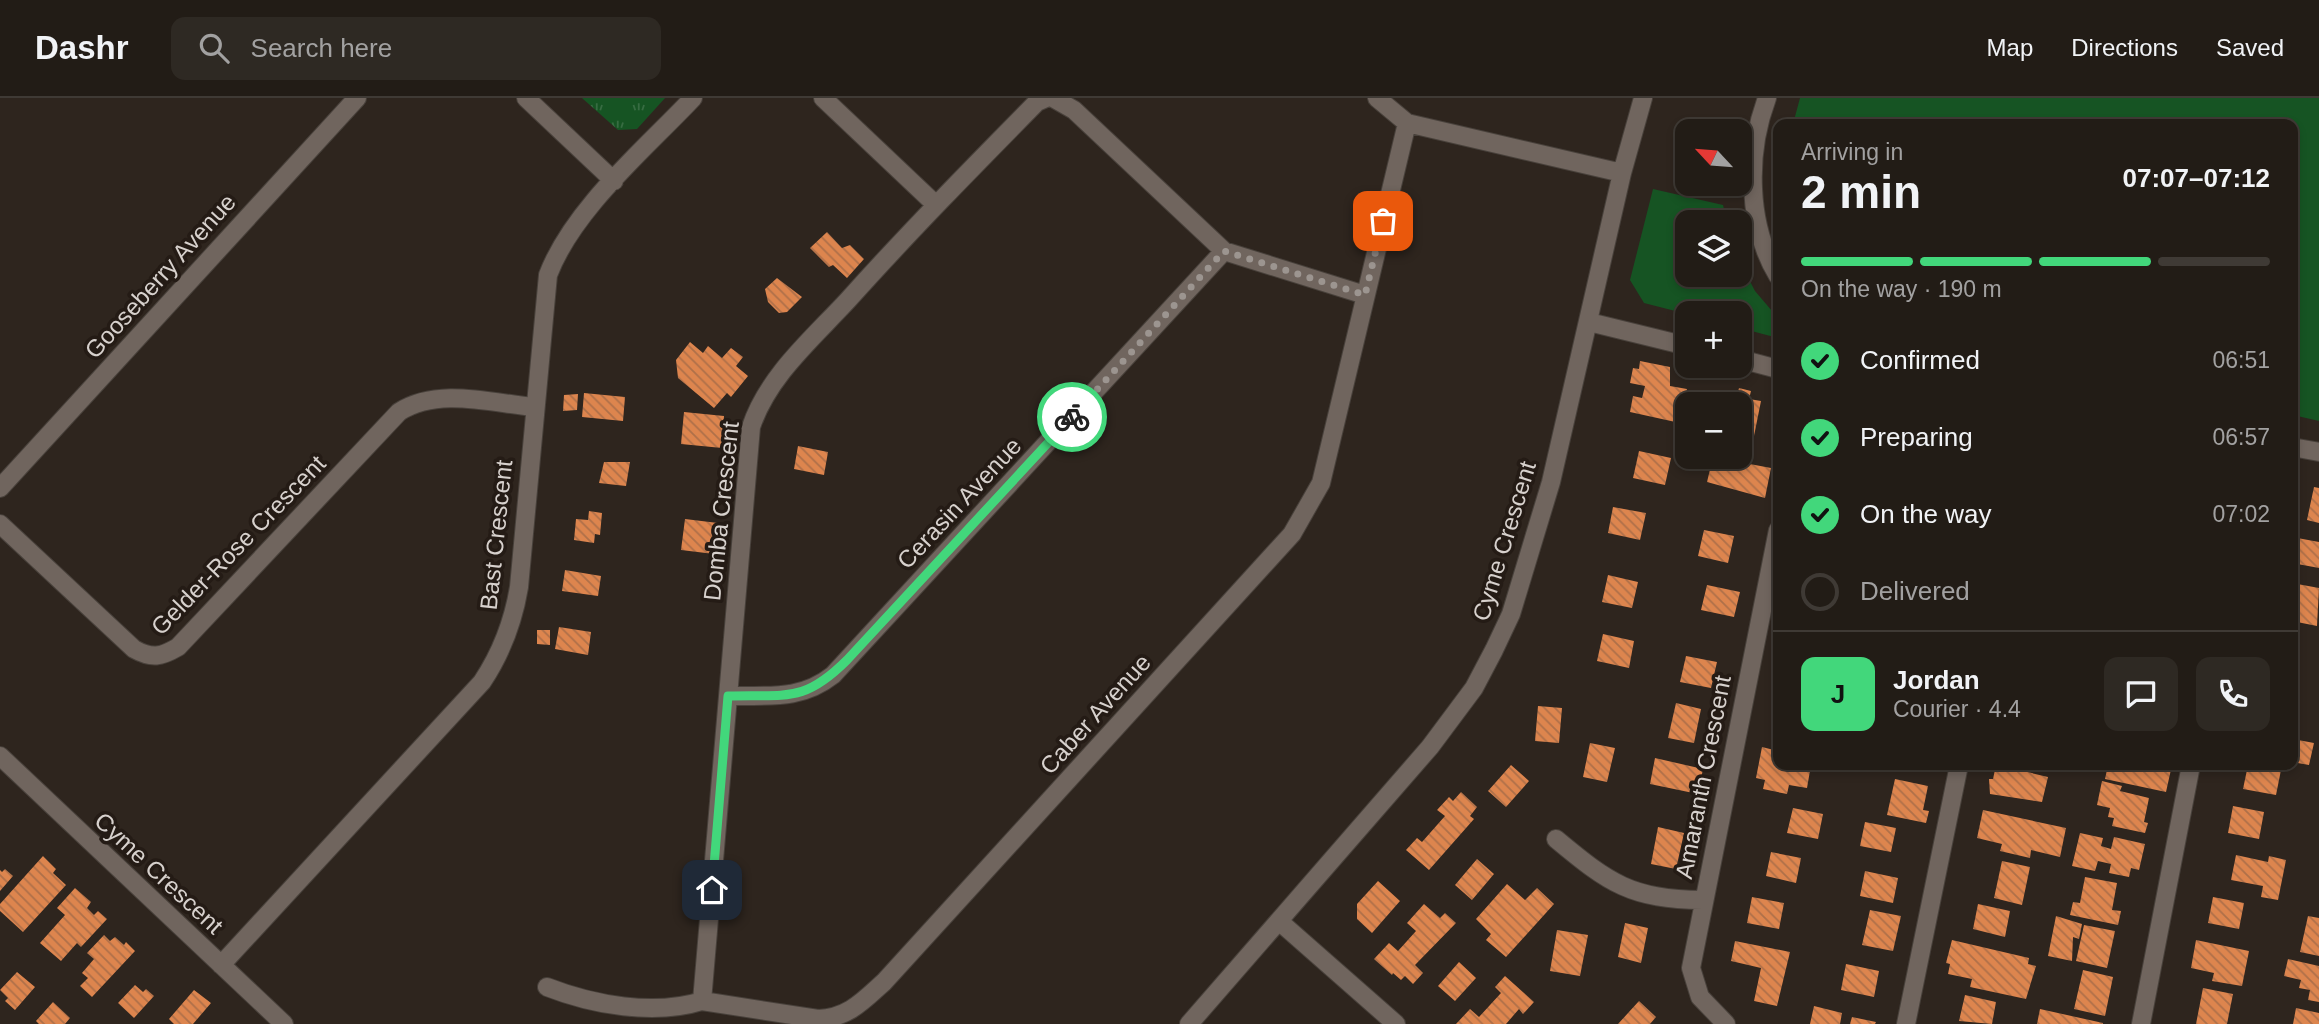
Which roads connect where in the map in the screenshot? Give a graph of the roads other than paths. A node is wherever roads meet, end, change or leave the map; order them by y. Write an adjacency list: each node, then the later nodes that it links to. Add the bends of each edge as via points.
1 (357, 98): 24 (street, Gooseberry Avenue)
2 (526, 98): 12 (street)
3 (693, 98): 12 (street, Bast Crescent)
4 (823, 98): 13 (street)
5 (1046, 98): 13 (street, Domba Crescent)
6 (1053, 98): 14 (street, via 1074,110)
7 (1377, 98): 10 (street)
8 (1643, 98): 11 (street, Cyme Crescent)
9 (1767, 98): 15 (street, via 1754,157 1753,187 1756,220)
10 (1407, 123): 11 (street); 16 (street, Caber Avenue)
11 (1622, 173): 17 (street, Cyme Crescent)
12 (614, 181): 21 (street, Bast Crescent, via 575,227 548,275)
13 (935, 204): 27 (street, Domba Crescent, via 780,373 757,409 751,427)
14 (1224, 251): 16 (street); 27 (street, Cerasin Avenue, via 833,674 802,694)
15 (1773, 268)
16 (1365, 295): 37 (street, Caber Avenue, via 1321,482 1292,534)
17 (1589, 322): 18 (street); 33 (street, Cyme Crescent, via 1528,562 1494,650 1474,688 1430,747)
18 (1675, 343)
19 (1752, 362): 20 (street)
20 (1773, 368)
21 (534, 407): 25 (street, Gelder-Rose Crescent, via 440,397 414,402 399,412 178,647 164,656 148,657 134,649); 34 (street, Bast Crescent, via 519,587 497,659 482,682)
22 (2298, 448): 23 (street)
23 (2319, 452)
24 (0, 488)
25 (0, 524)
26 (1773, 555): 32 (street, Amaranth Crescent)
27 (728, 696): 36 (street, Domba Crescent)
28 (0, 756): 34 (street, Cyme Crescent)
29 (1958, 770): 42 (street)
30 (2190, 770): 43 (street)
31 (1556, 839): 32 (street, via 1591,869 1631,891)
32 (1703, 900): 41 (street, Amaranth Crescent, via 1691,968 1700,997)
33 (1280, 922): 39 (street, Cyme Crescent); 40 (street)
34 (221, 965): 38 (street, Cyme Crescent)
35 (547, 987): 36 (street, Caber Avenue, via 585,999 659,1008)
36 (702, 1001): 37 (street, Caber Avenue, via 818,1019)
37 (852, 1018)
38 (284, 1024)
39 (1189, 1024)
40 (1396, 1024)
41 (1726, 1024)
42 (1906, 1024)
43 (2141, 1024)

